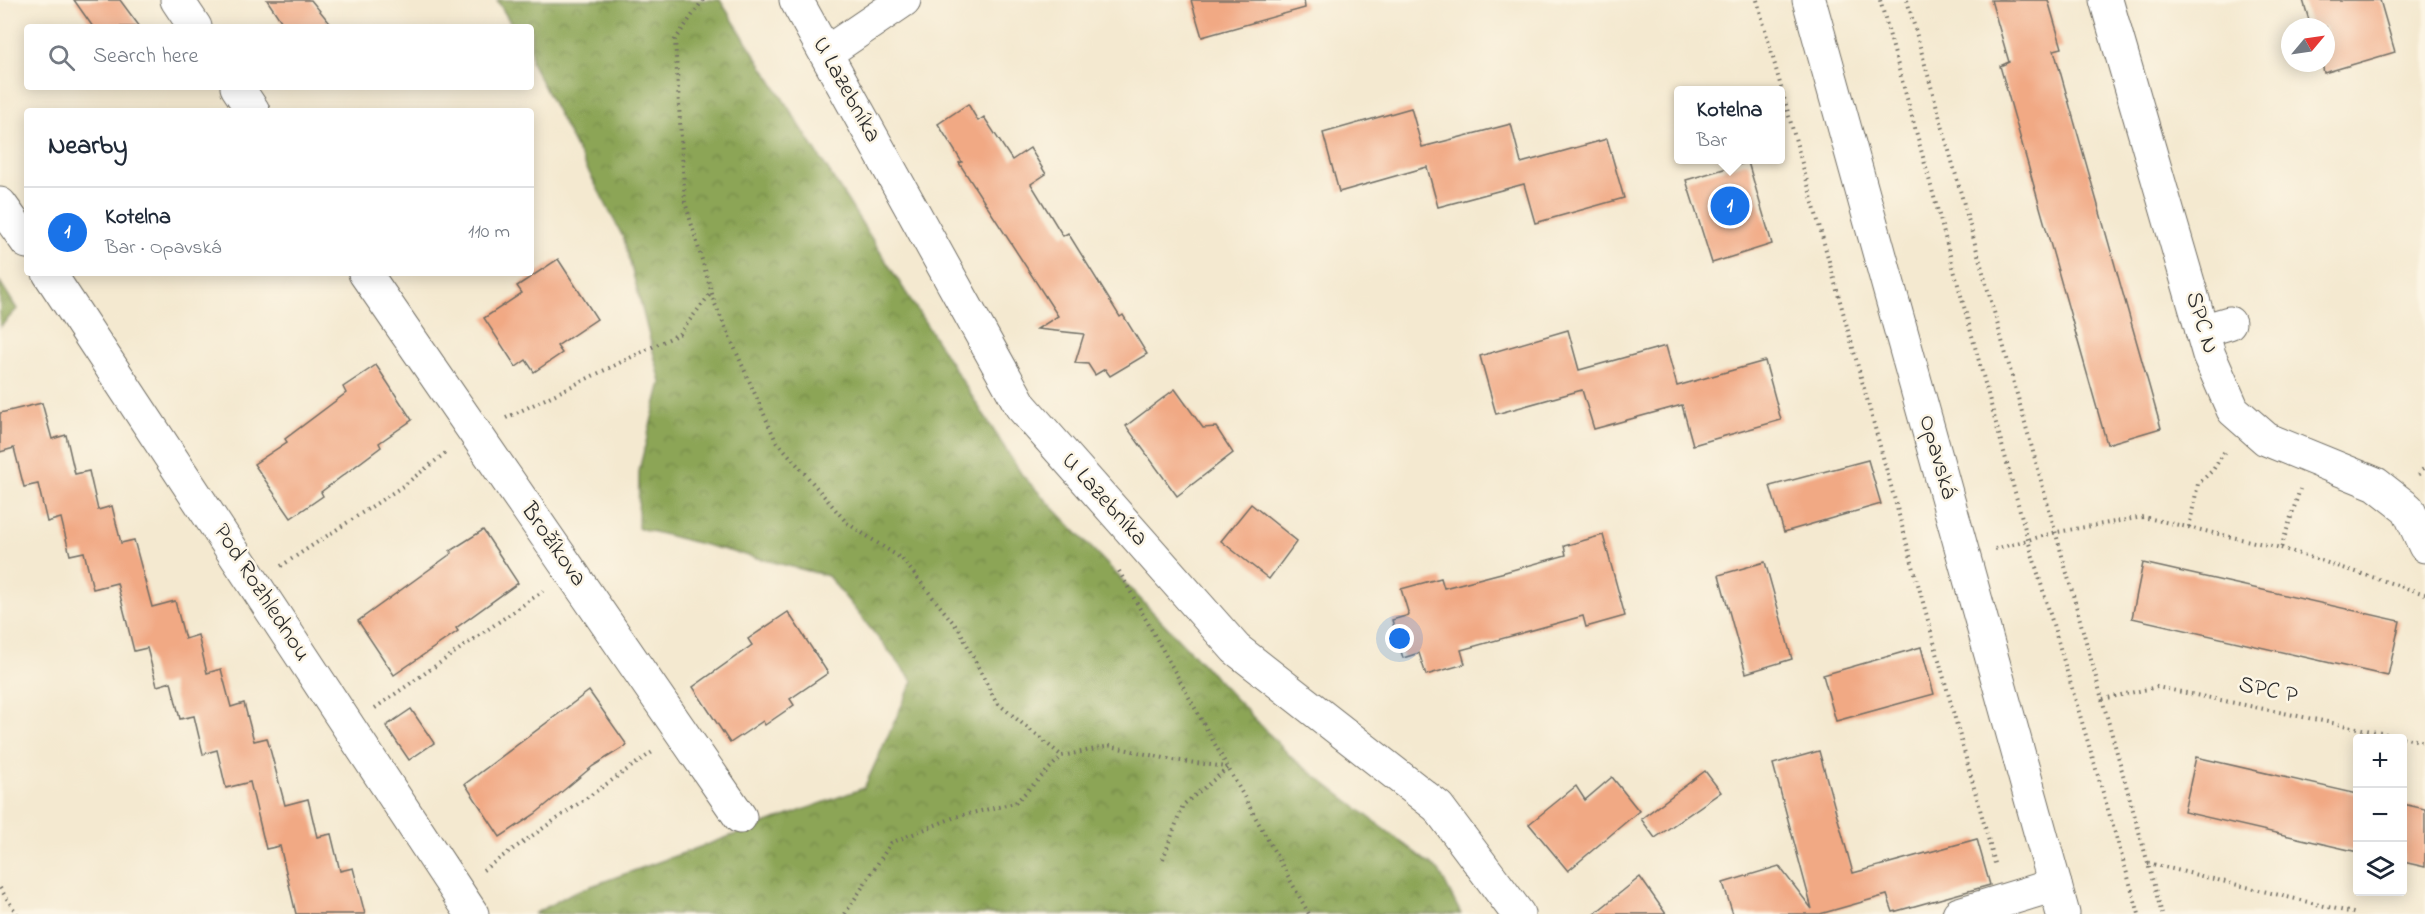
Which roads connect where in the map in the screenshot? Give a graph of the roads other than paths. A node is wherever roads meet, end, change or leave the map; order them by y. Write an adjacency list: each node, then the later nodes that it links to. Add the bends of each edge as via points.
1 (177, 0): 6 (street)
2 (796, 0): 7 (street, U Lazebníka)
3 (904, 0): 7 (street)
4 (1809, 0): 16 (street, Opavská)
5 (2106, 0): 14 (street, SPC N, via 2215,327 2209,355 2233,410 2266,439 2376,484 2408,509)
6 (193, 24)
7 (826, 53): 18 (street, U Lazebníka, via 1022,406 1236,649 1438,807)
8 (239, 90): 9 (street)
9 (251, 108)
10 (0, 204): 11 (street)
11 (24, 238)
12 (51, 276): 17 (street, Pod Rozhlednou)
13 (367, 276): 15 (street, Brožíkova, via 488,425 571,572)
14 (2425, 546)
15 (740, 817)
16 (2059, 900): 19 (street, via 2012,898)
17 (464, 901)
18 (1518, 914)
19 (1959, 914)

